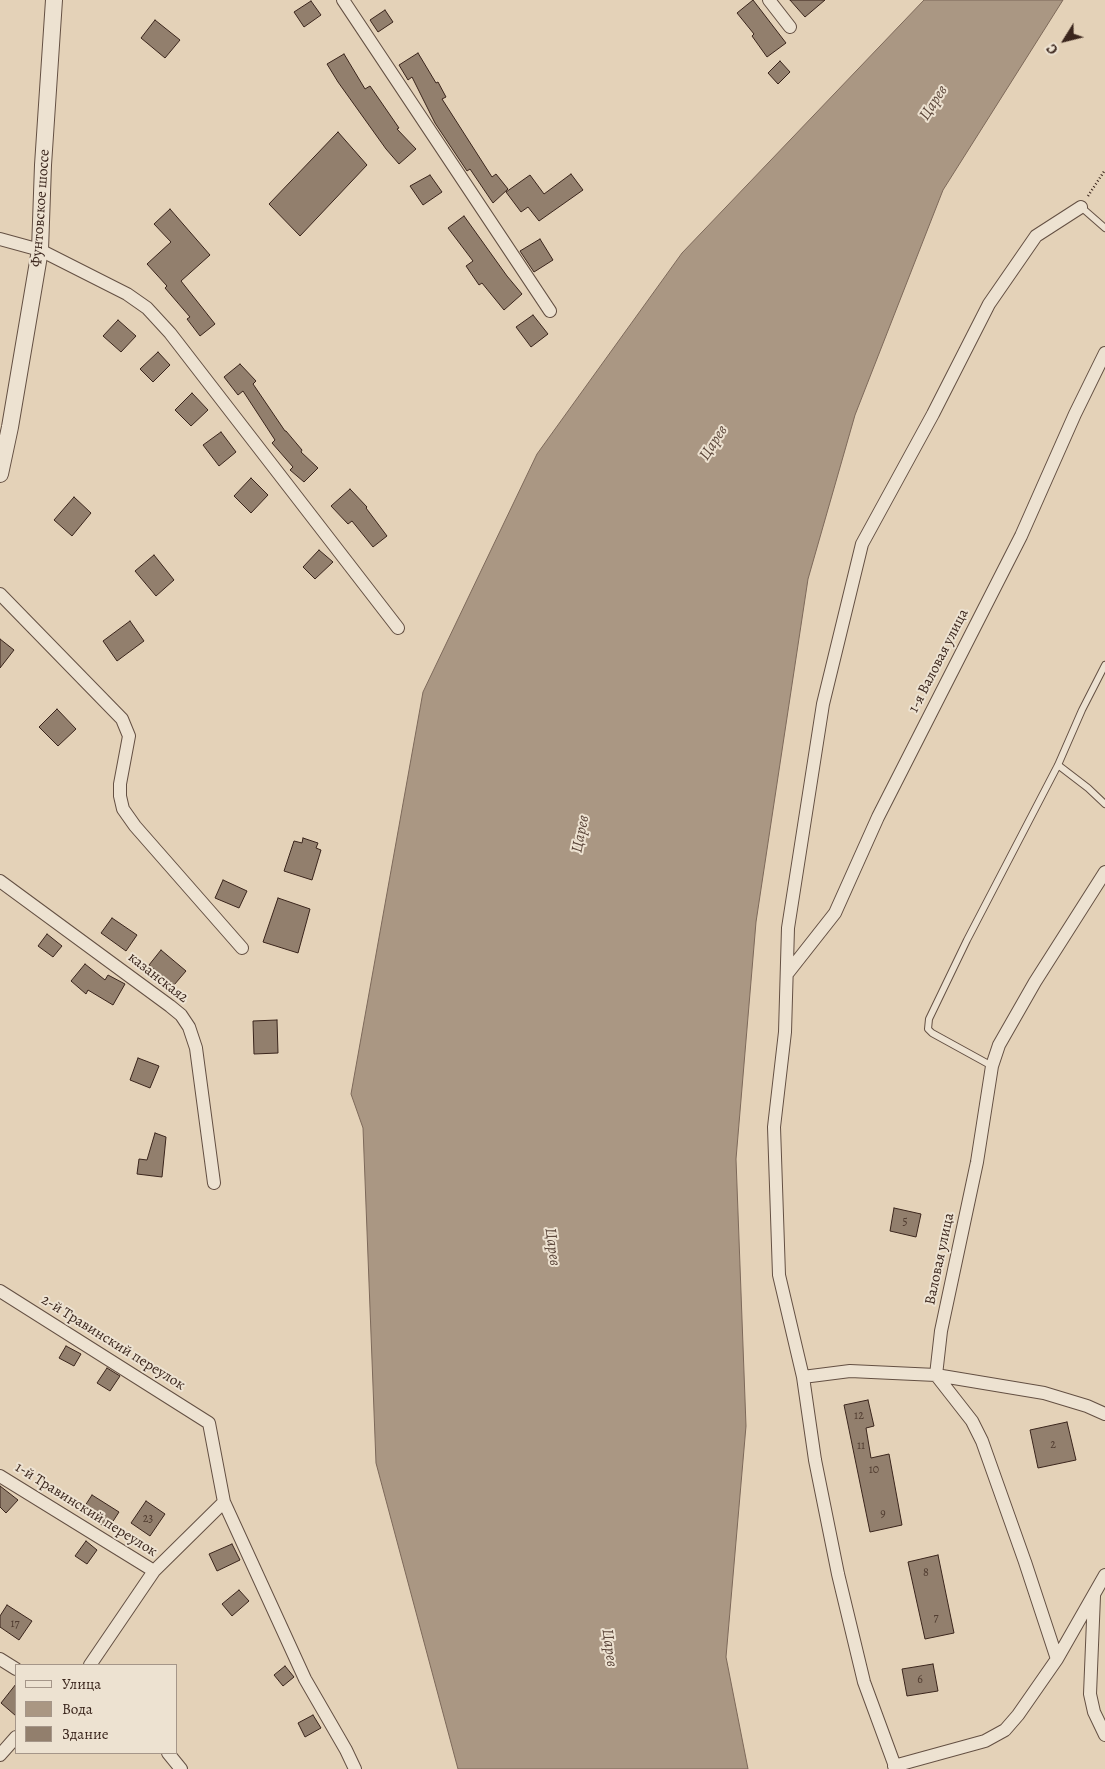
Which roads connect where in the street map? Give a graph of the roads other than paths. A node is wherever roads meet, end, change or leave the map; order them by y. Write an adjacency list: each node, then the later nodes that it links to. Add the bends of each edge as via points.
1 (54, 0): 8 (street, Фунтовское шоссе)
2 (343, 0): 9 (street)
3 (769, 0): 4 (street)
4 (790, 27)
5 (1081, 207): 6 (lane); 20 (street, via 1036,236 989,304 862,544 823,704 788,928)
6 (1105, 228)
7 (0, 239): 8 (street)
8 (40, 250): 11 (street, Фунтовское шоссе); 13 (street, via 128,294 147,308 170,333)
9 (550, 311)
10 (1105, 353): 20 (street, 1-я Валовая улица, via 1021,536 878,817 835,912)
11 (0, 474)
12 (0, 594): 19 (street, via 122,719 129,736 120,784 122,809)
13 (398, 628)
14 (1105, 665): 15 (lane)
15 (1058, 765): 16 (lane); 21 (lane, via 966,940 927,1024 932,1033)
16 (1105, 804)
17 (1105, 872): 21 (street, Валовая улица, via 1035,982 999,1045)
18 (0, 881): 22 (street, казанская2, via 170,1006 189,1027 196,1048)
19 (242, 948)
20 (787, 974): 25 (street, via 785,1032 774,1127 779,1275)
21 (992, 1066): 24 (street, Валовая улица, via 977,1162 941,1331)
22 (214, 1183)
23 (0, 1291): 28 (street, 2-й Травинский переулок, via 209,1423)
24 (936, 1375): 25 (street, via 850,1371); 26 (street, via 1044,1393); 32 (street, via 972,1421 982,1441)
25 (803, 1377): 40 (street, via 815,1460 838,1574 864,1682)
26 (1105, 1414)
27 (0, 1476): 29 (street, 1-й Травинский переулок)
28 (224, 1502): 29 (street); 42 (street, via 305,1679)
29 (154, 1571): 34 (street)
30 (1105, 1575): 31 (street)
31 (1094, 1592): 32 (street); 36 (street, via 1090,1694)
32 (1057, 1658): 40 (street, via 1005,1730 985,1741)
33 (0, 1660): 35 (street)
34 (93, 1664)
35 (15, 1669)
36 (1105, 1735)
37 (15, 1738): 39 (street)
38 (169, 1754): 41 (street)
39 (0, 1755)
40 (895, 1767)
41 (182, 1769)
42 (355, 1769)

